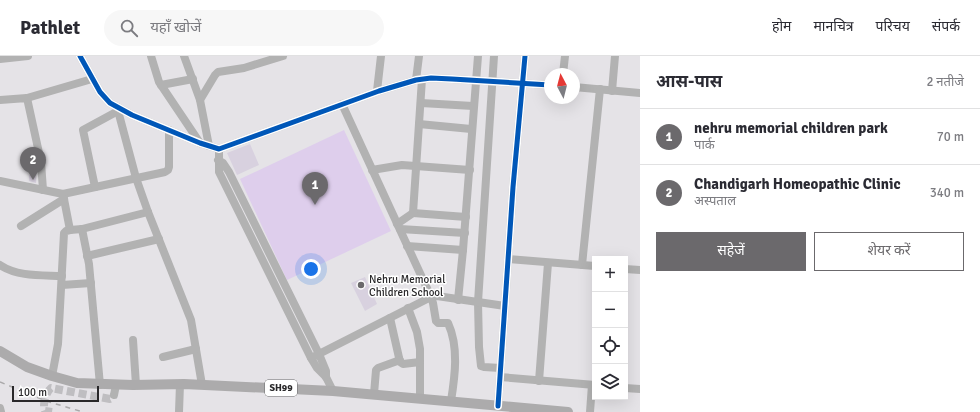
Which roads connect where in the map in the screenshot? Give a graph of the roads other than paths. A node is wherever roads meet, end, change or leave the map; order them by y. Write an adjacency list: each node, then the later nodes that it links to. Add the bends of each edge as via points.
1 (28, 56): 14 (street)
2 (81, 56): 3 (street); 18 (street)
3 (84, 56)
4 (151, 56): 23 (street)
5 (184, 56): 16 (street)
6 (283, 56): 31 (street, via 244,68 218,72)
7 (381, 56): 27 (street)
8 (419, 56): 17 (street)
9 (478, 56): 19 (street)
10 (494, 56): 20 (street)
11 (524, 56): 21 (street)
12 (565, 56): 15 (street)
13 (615, 56): 26 (street)
14 (0, 59)
15 (564, 68)
16 (193, 79): 23 (street); 31 (street)
17 (419, 79): 19 (street); 27 (street); 32 (street)
18 (92, 80): 29 (street); 35 (street, via 100,92)
19 (476, 80): 20 (street); 34 (street)
20 (492, 81): 21 (street); 75 (street)
21 (522, 82): 22 (street); 62 (street)
22 (544, 84)
23 (161, 85): 39 (street)
24 (580, 88): 25 (street)
25 (600, 90): 26 (street); 65 (street)
26 (612, 91): 28 (street)
27 (377, 92): 33 (street)
28 (640, 93)
29 (27, 98): 30 (street); 48 (street, via 41,162)
30 (0, 100)
31 (200, 100): 40 (street)
32 (421, 103): 34 (street); 36 (street)
33 (342, 104): 41 (street); 43 (street)
34 (473, 106): 37 (street)
35 (118, 109): 38 (street); 45 (street); 47 (street, via 83,130)
36 (419, 124): 37 (street); 42 (street)
37 (472, 129): 44 (street)
38 (169, 130): 39 (street); 45 (street, via 168,170)
39 (200, 143): 40 (street)
40 (209, 146): 41 (street)
41 (219, 149): 70 (street, via 219,172)
42 (416, 166): 43 (street, via 397,165); 44 (street); 51 (street)
43 (372, 170): 54 (street)
44 (470, 170): 52 (street)
45 (136, 178): 47 (street); 50 (street)
46 (0, 181): 48 (street)
47 (95, 188): 49 (street)
48 (43, 190): 49 (street)
49 (64, 196): 53 (street); 56 (street)
50 (148, 212): 55 (street); 58 (street)
51 (412, 213): 52 (street); 54 (street)
52 (466, 217): 57 (street)
53 (21, 226)
54 (399, 226): 57 (street); 59 (street)
55 (82, 229): 56 (street); 61 (street)
56 (70, 230): 69 (street, via 64,233)
57 (465, 233): 60 (street)
58 (159, 239): 61 (street); 80 (street, via 189,313)
59 (408, 246): 60 (street); 73 (street)
60 (464, 250): 74 (street)
61 (87, 256): 71 (street)
62 (508, 259): 63 (street); 76 (street)
63 (548, 263): 65 (street); 91 (street)
64 (0, 265): 69 (street, via 24,274)
65 (582, 265): 66 (street)
66 (592, 266)
67 (628, 268): 68 (street)
68 (640, 270)
69 (62, 276): 72 (street)
70 (276, 277): 82 (street); 84 (street)
71 (91, 282): 72 (street); 93 (street)
72 (62, 285): 88 (street, via 58,344)
73 (431, 297): 74 (street); 77 (street); 103 (street, via 436,321 448,323 454,346 455,375)
74 (458, 300): 75 (street)
75 (478, 302): 76 (street); 87 (street, via 481,366)
76 (505, 306): 87 (street)
77 (408, 308): 78 (street); 86 (street, via 419,340)
78 (390, 318): 82 (street); 85 (street)
79 (133, 340): 94 (street)
80 (196, 349): 83 (street); 95 (street)
81 (0, 351): 88 (main road, SH99, via 27,367)
82 (319, 354): 84 (street); 89 (street)
83 (163, 357)
84 (311, 358): 89 (street, via 321,374)
85 (400, 360): 86 (street, via 401,364); 100 (street, via 376,370)
86 (420, 362): 102 (street)
87 (500, 368): 90 (street)
88 (52, 376): 93 (main road, SH99, via 77,383)
89 (326, 377): 99 (street)
90 (500, 377): 91 (street); 104 (street)
91 (539, 381): 96 (street)
92 (180, 384): 94 (main road, SH99); 95 (main road, SH99); 107 (street)
93 (100, 385): 94 (main road, SH99, via 115,390)
94 (136, 385)
95 (202, 385): 99 (main road, SH99)
96 (592, 385)
97 (628, 388): 98 (street)
98 (640, 389)
99 (333, 391): 100 (main road, SH99)
100 (374, 394): 102 (main road, SH99)
101 (592, 394): 109 (street)
102 (420, 398): 103 (main road, SH99)
103 (451, 401): 104 (main road, SH99)
104 (498, 406): 108 (main road, SH99)
105 (0, 408): 106 (street)
106 (0, 412)
107 (179, 412)
108 (568, 412)
109 (590, 412)

